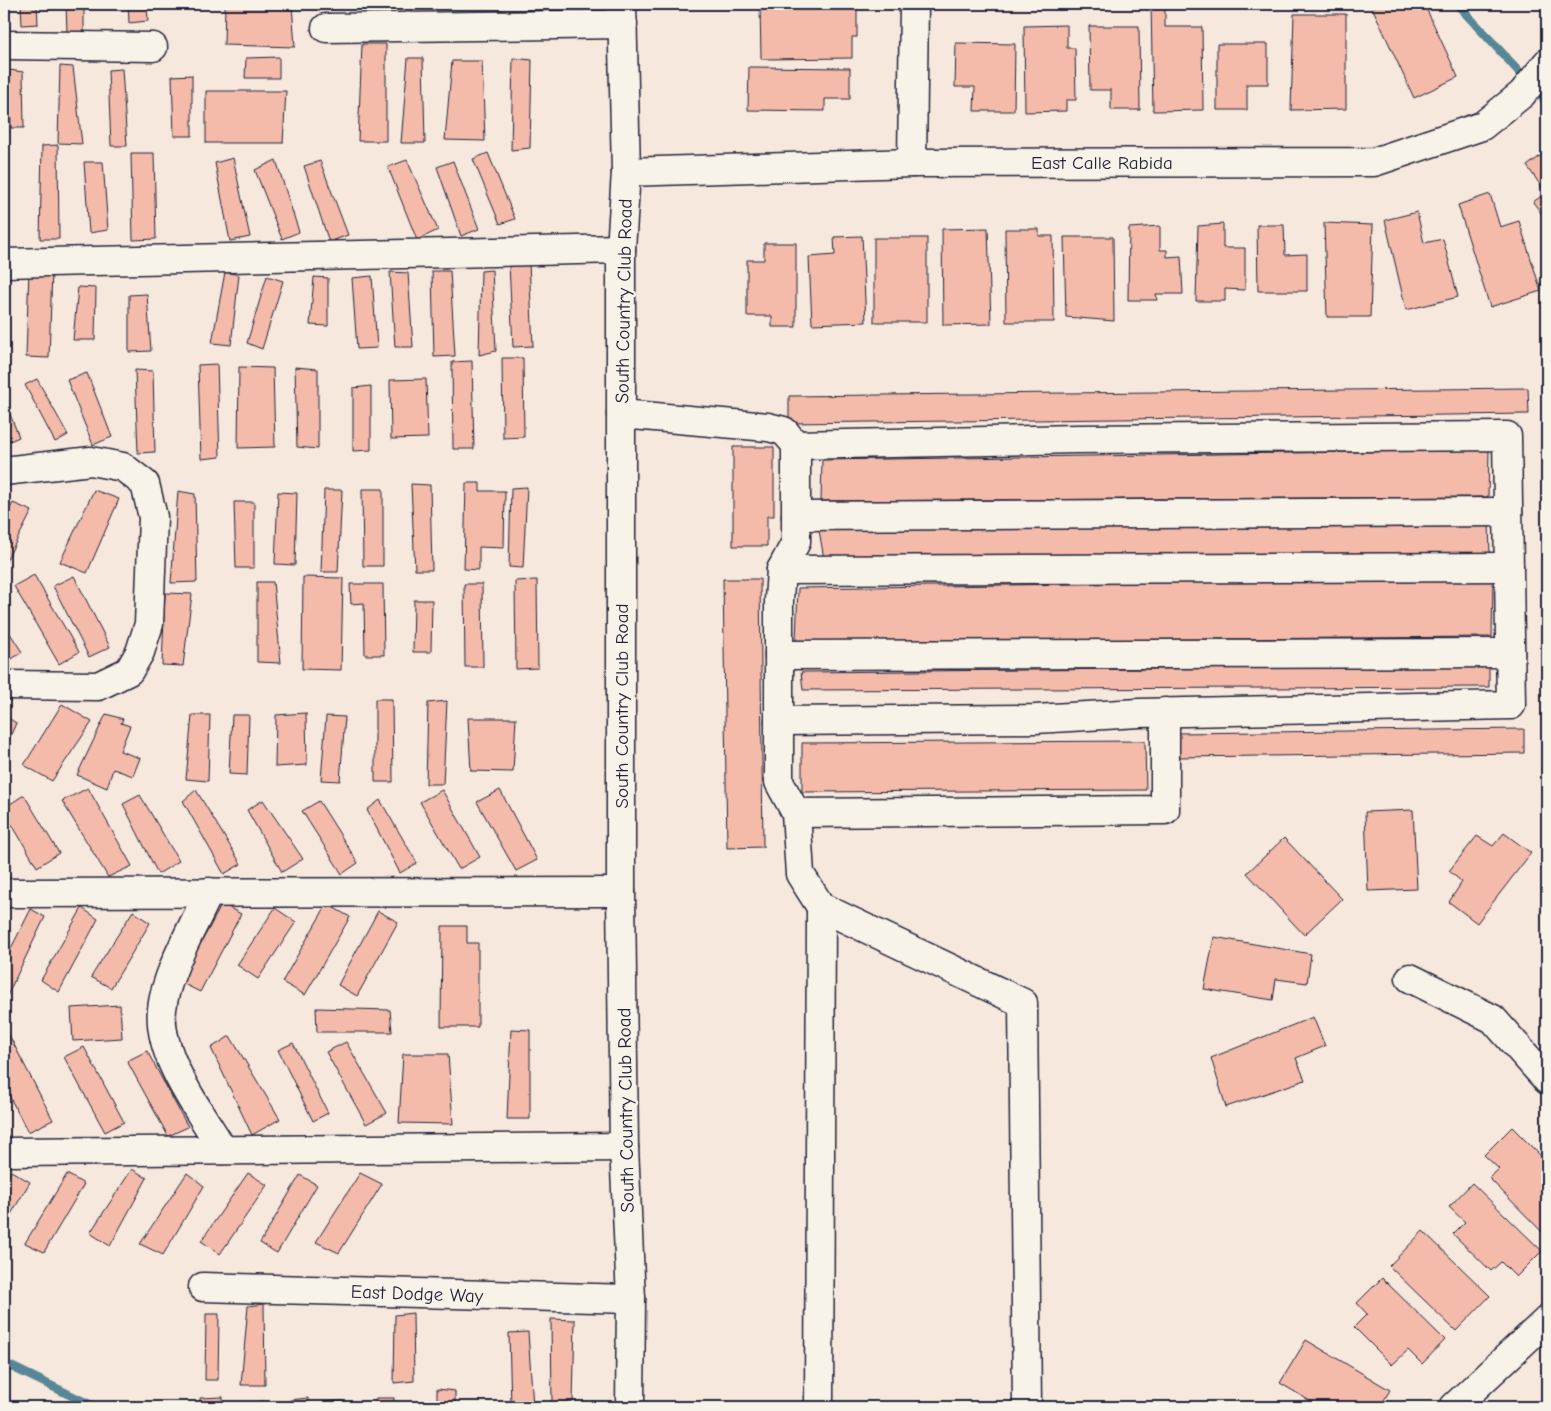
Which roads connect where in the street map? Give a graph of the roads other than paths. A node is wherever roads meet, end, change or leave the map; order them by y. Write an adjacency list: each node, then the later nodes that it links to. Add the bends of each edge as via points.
1 (914, 4): 7 (street)
2 (622, 14): 3 (street); 8 (street, South Country Club Road)
3 (326, 28)
4 (4, 45): 5 (street)
5 (153, 47)
6 (1547, 63): 7 (street, East Calle Rabida, via 1522,94 1482,126 1374,162)
7 (912, 163): 8 (street, East Calle Rabida)
8 (626, 172): 9 (street, South Country Club Road)
9 (621, 250): 10 (street); 11 (street, South Country Club Road)
10 (4, 263)
11 (621, 414): 12 (street, via 768,427 784,431); 25 (street, South Country Club Road)
12 (796, 445): 14 (street, via 1507,436); 15 (street)
13 (4, 471): 20 (street, via 91,461 123,467 145,484 153,517 149,624 140,652 129,671 98,686)
14 (1508, 512): 15 (street); 16 (street)
15 (796, 516): 17 (street, via 796,542)
16 (1509, 567): 17 (street); 18 (street)
17 (781, 570): 19 (street)
18 (1510, 653): 19 (street); 21 (street, via 1511,705)
19 (779, 655): 22 (street)
20 (4, 685)
21 (1165, 712): 22 (street, via 1035,719); 23 (street, via 1165,810)
22 (779, 721): 23 (street, via 779,782)
23 (796, 813): 27 (street, via 800,874)
24 (209, 892): 25 (street); 26 (street); 31 (street, via 176,964 162,1009 169,1055)
25 (621, 892): 30 (street, South Country Club Road)
26 (4, 893)
27 (822, 907): 37 (street); 38 (street, via 1024,1002)
28 (1410, 978): 29 (street, via 1493,1019)
29 (1547, 1080)
30 (624, 1147): 31 (street); 34 (street, South Country Club Road)
31 (223, 1150): 32 (street)
32 (4, 1152)
33 (203, 1287): 34 (street, East Dodge Way)
34 (631, 1299): 36 (street, South Country Club Road)
35 (1547, 1320): 39 (street)
36 (630, 1407)
37 (819, 1407)
38 (1027, 1407)
39 (1454, 1407)

